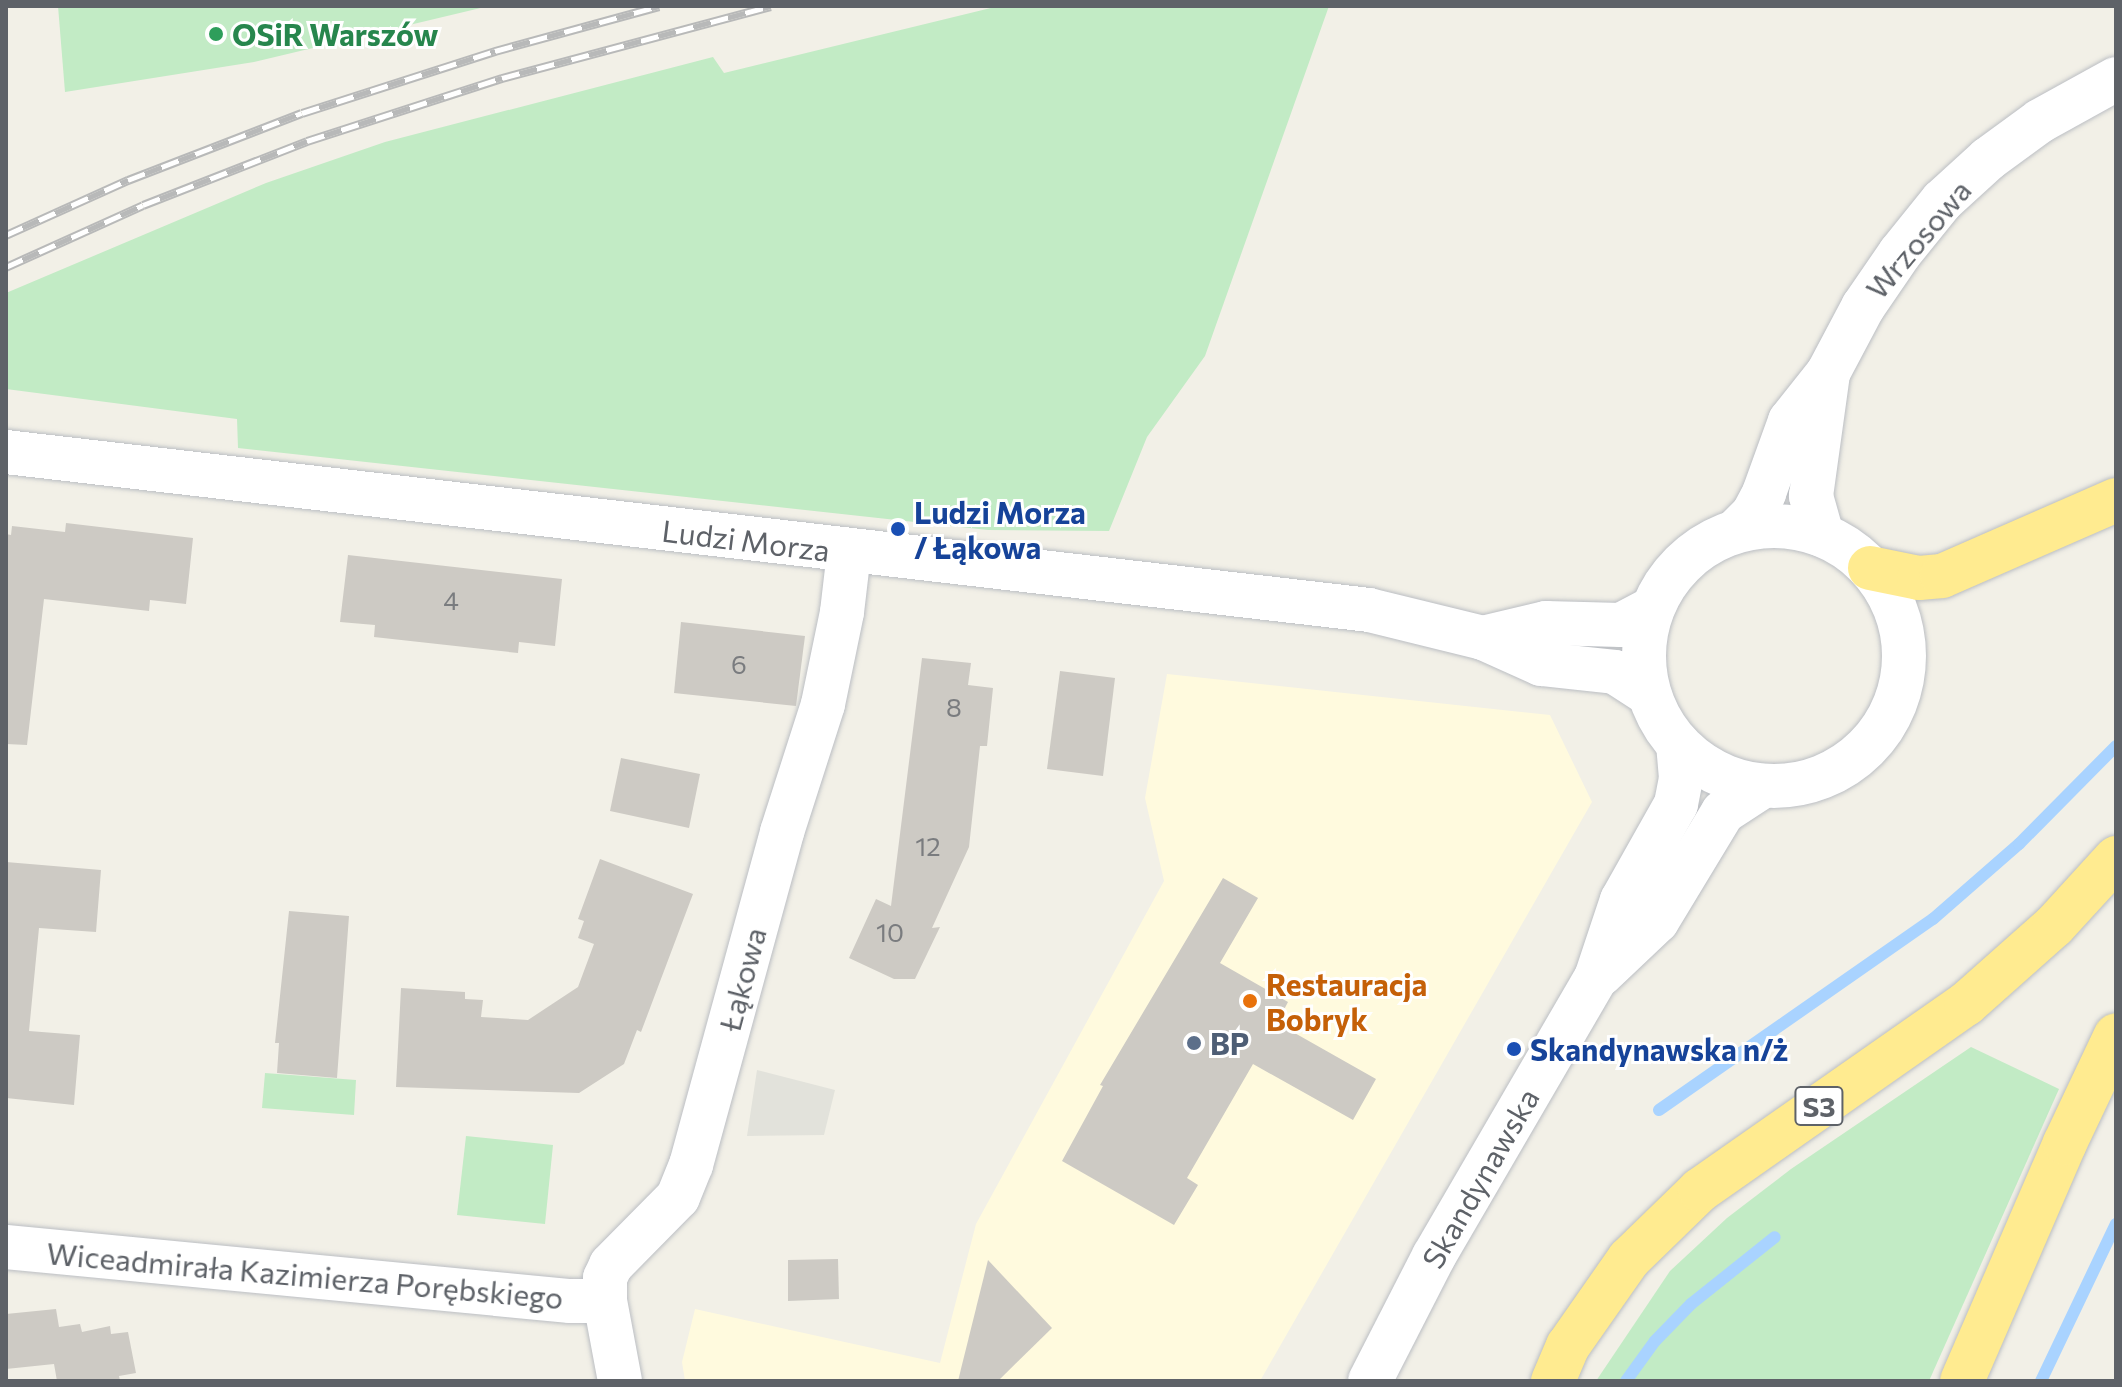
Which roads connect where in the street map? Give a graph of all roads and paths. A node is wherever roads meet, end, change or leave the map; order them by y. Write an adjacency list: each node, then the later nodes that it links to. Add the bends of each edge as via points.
1 (2116, 79): 2 (street, Wrzosowa, via 2040,121 1942,201 1863,307)
2 (1828, 373): 5 (street, Wrzosowa, via 1790,421 1764,493); 6 (street, Wrzosowa, via 1811,496)
3 (6, 452): 7 (street, Ludzi Morza)
4 (2116, 500): 8 (highway, via 1942,576 1919,578)
5 (1736, 531): 6 (street, via 1794,527); 9 (street, via 1685,560)
6 (1822, 535): 8 (street)
7 (849, 552): 10 (street, Ludzi Morza, via 1369,610); 18 (street, Łąkowa, via 823,704 782,832 691,1165 678,1197 611,1265)
8 (1870, 568): 13 (street, via 1887,591 1904,647 1895,704 1862,752 1838,769 1812,781)
9 (1653, 608): 10 (street, Ludzi Morza, via 1621,625 1546,623); 11 (street, via 1645,636)
10 (1483, 638): 11 (street, Ludzi Morza, via 1541,664 1615,672)
11 (1649, 694): 12 (street, via 1660,721)
12 (1678, 744): 13 (street, via 1726,777); 15 (street, Skandynawska, via 1681,778 1676,804 1622,900)
13 (1763, 786): 15 (street, Skandynawska, via 1723,812 1657,921)
14 (2116, 858): 21 (highway, S3, via 2054,926 1966,1004 1700,1190 1629,1259 1568,1346)
15 (1596, 978): 20 (street, Skandynawska, via 1434,1256)
16 (2116, 1035): 22 (highway)
17 (6, 1247): 18 (street, Wiceadmirała Kazimierza Porębskiego)
18 (605, 1301): 19 (street, Łąkowa)
19 (620, 1381)
20 (1370, 1381)
21 (1553, 1381)
22 (1962, 1381)

